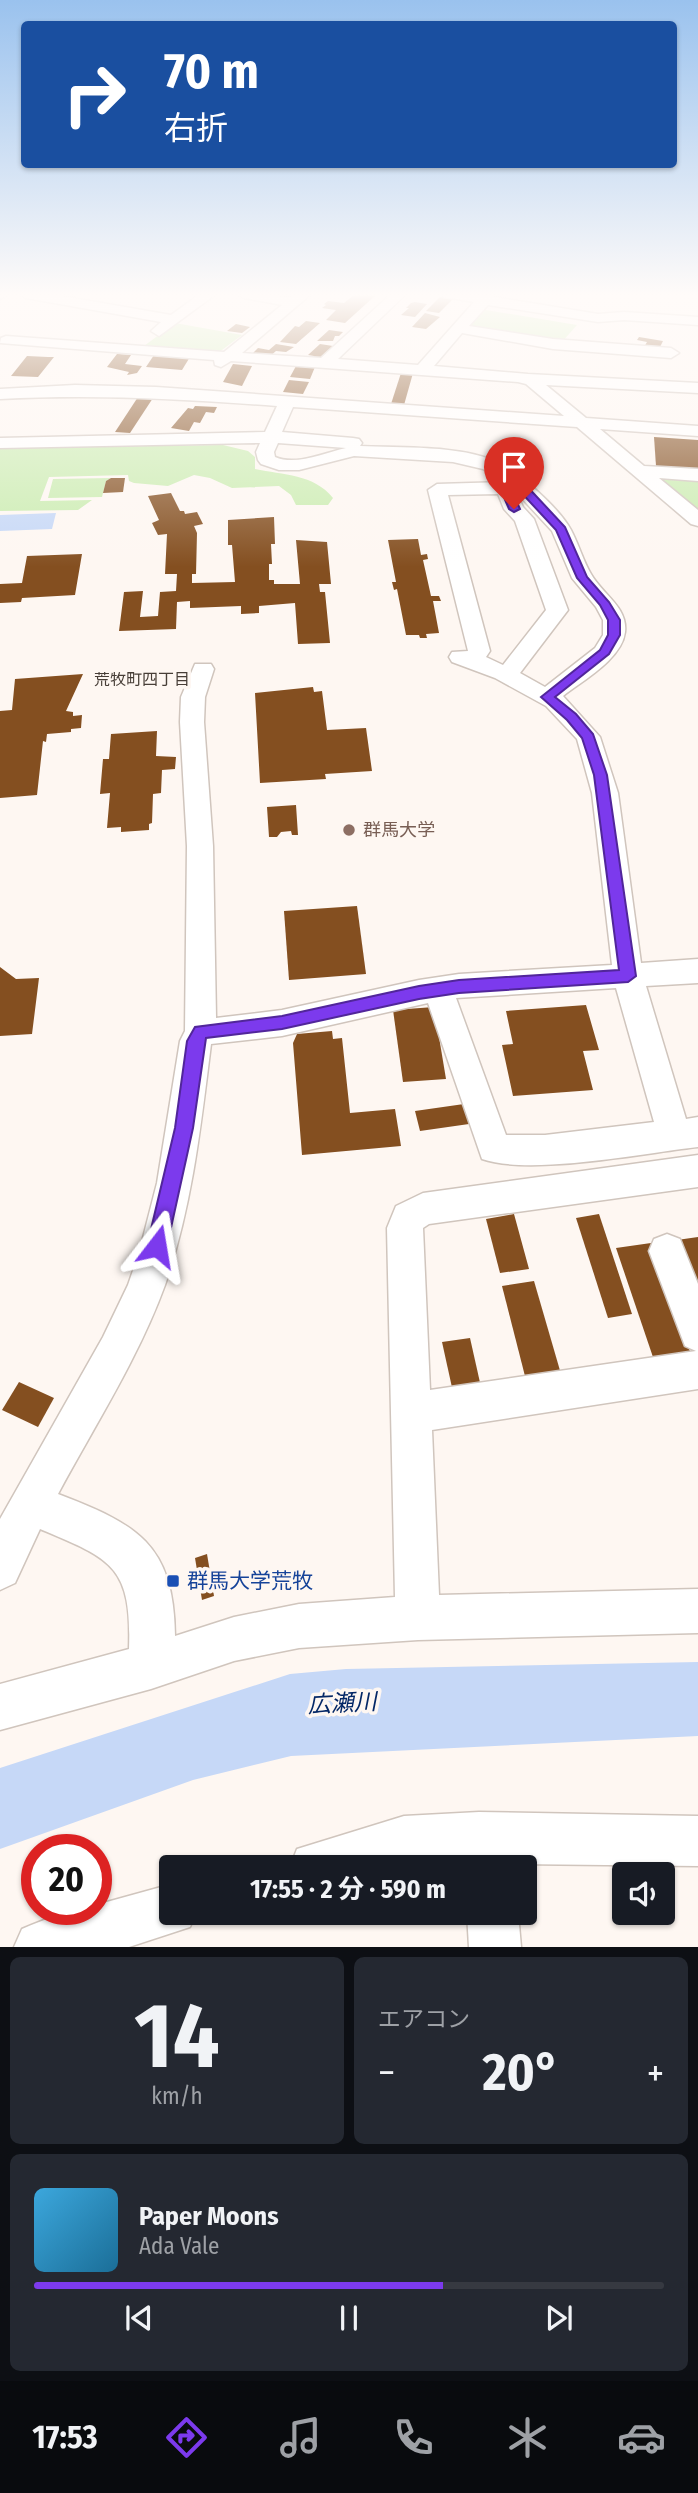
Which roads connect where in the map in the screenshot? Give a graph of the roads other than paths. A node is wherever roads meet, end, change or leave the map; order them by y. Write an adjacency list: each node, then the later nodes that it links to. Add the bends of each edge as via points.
1 (172, 385): 6 (street)
2 (207, 385): 7 (street)
3 (535, 385): 9 (street)
4 (655, 385): 5 (street)
5 (698, 388)
6 (0, 394)
7 (287, 401): 8 (street); 11 (street)
8 (486, 415): 9 (street); 11 (street, via 482,442 471,451)
9 (582, 423): 10 (street); 13 (street)
10 (698, 431)
11 (272, 437): 12 (street); 15 (street, via 265,456 279,465 310,463 354,451 453,457 489,465)
12 (0, 443)
13 (642, 471): 14 (street); 16 (street)
14 (698, 475)
15 (512, 486): 17 (street, via 514,509 524,519 555,601 556,613); 18 (street, via 437,490); 21 (street, via 561,529 582,578 614,620 614,635 604,652)
16 (698, 520)
17 (532, 643): 18 (street); 20 (street)
18 (470, 654): 20 (street)
19 (203, 669): 25 (street, via 193,697 192,722 200,846)
20 (507, 675): 21 (street)
21 (547, 697): 23 (street, via 588,737 597,764 605,793)
22 (698, 971): 23 (street)
23 (628, 976): 24 (street); 26 (street)
24 (438, 989): 25 (street, via 282,1023); 26 (street, via 494,1148 545,1150)
25 (201, 1032): 32 (street, via 184,1128 146,1284 115,1354)
26 (686, 1133)
27 (698, 1171): 31 (street, via 414,1212 405,1228)
28 (667, 1251): 29 (street)
29 (698, 1333)
30 (698, 1370): 31 (street)
31 (411, 1410): 35 (street)
32 (30, 1504): 33 (street); 36 (street, via 115,1541 135,1561 147,1587 154,1621)
33 (0, 1568)
34 (698, 1611): 35 (street)
35 (418, 1618): 36 (street, via 299,1626 234,1639)
36 (151, 1666): 37 (street)
37 (0, 1707)
38 (698, 1841): 39 (street)
39 (484, 1852): 40 (street, via 404,1841)
40 (356, 1855)
41 (159, 1913): 43 (street)
42 (494, 1925): 44 (street)
43 (40, 1947)
44 (495, 1947)

